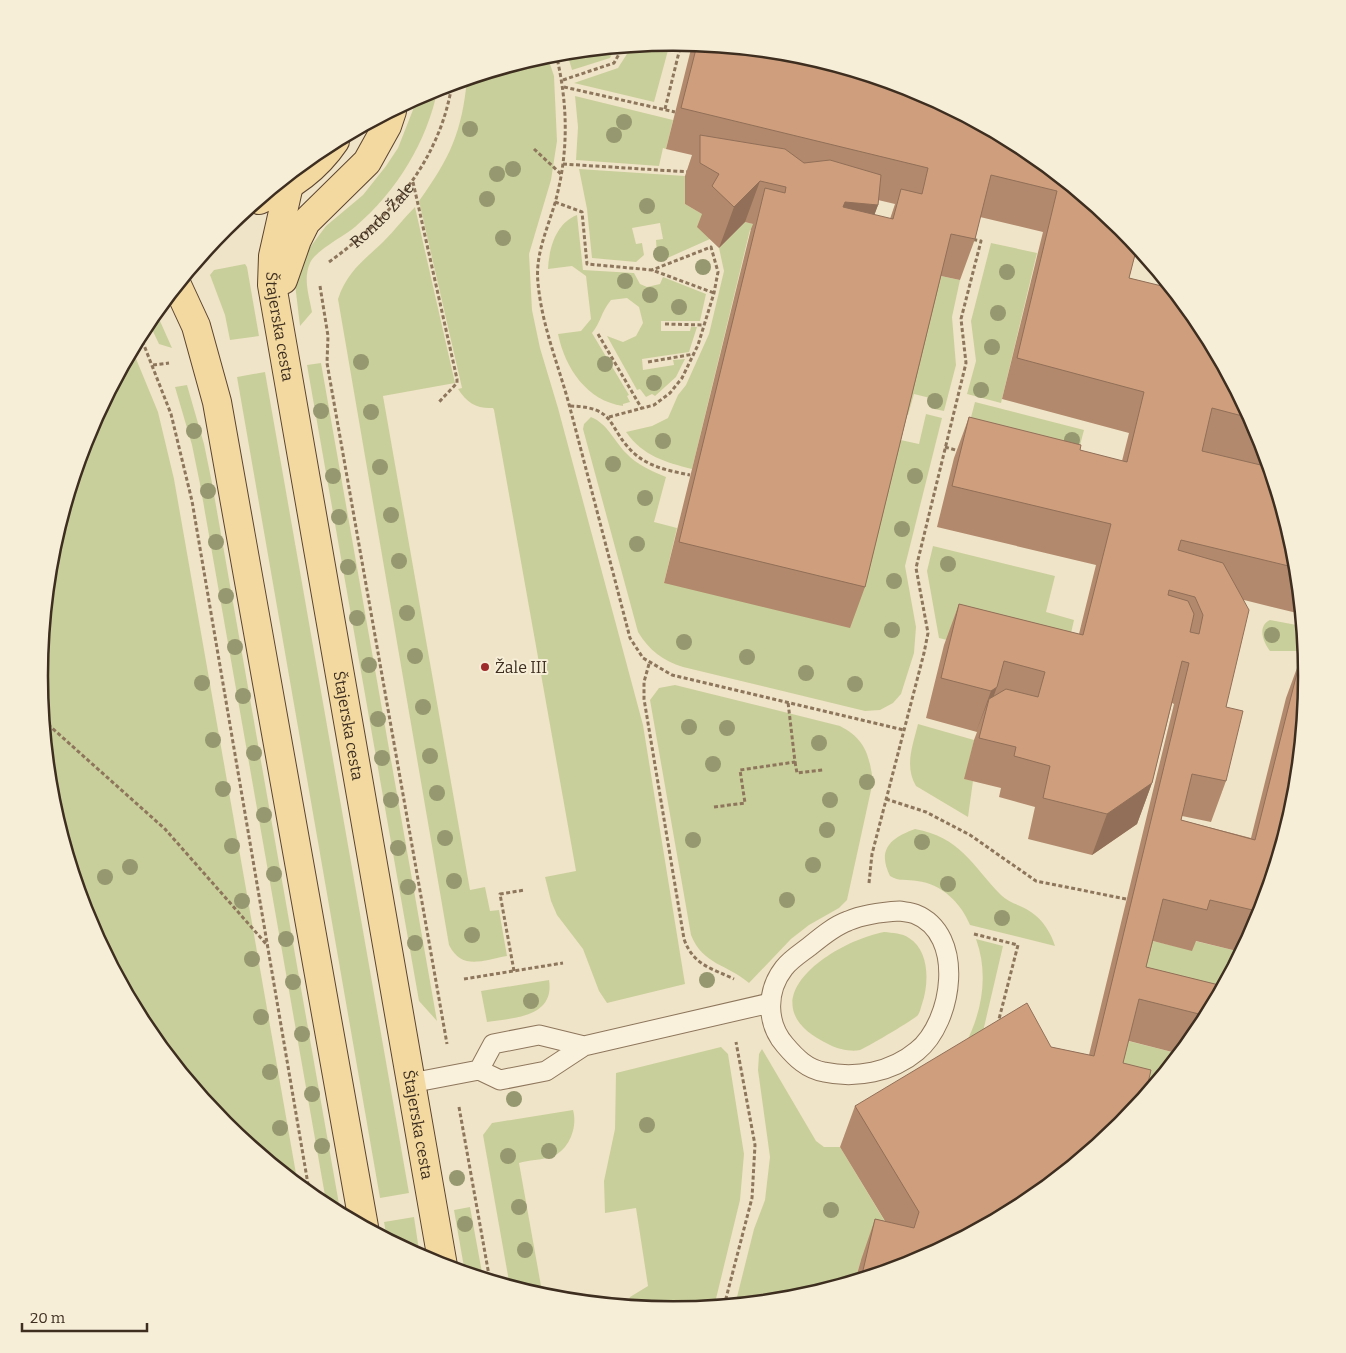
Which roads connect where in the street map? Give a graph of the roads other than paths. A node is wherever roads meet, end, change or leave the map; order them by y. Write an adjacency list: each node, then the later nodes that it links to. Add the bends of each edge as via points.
1 (389, 120): 6 (main road, via 367,162 306,222)
2 (321, 159): 3 (main road)
3 (289, 186): 4 (main road); 6 (main road, Štajerska cesta, via 271,270)
4 (280, 190)
5 (180, 292): 11 (main road, via 196,326 217,402)
6 (275, 308): 10 (main road, Štajerska cesta)
7 (770, 1003): 7 (lane, via 778,1037 804,1065 850,1076 892,1066 917,1052 936,1026 947,1000 950,985 938,933 915,914 900,911 846,921 793,960 778,976); 8 (lane)
8 (584, 1046): 9 (lane, via 546,1071 500,1080); 9 (lane, via 539,1035 493,1044)
9 (480, 1070): 10 (lane)
10 (411, 1083): 12 (main road, Štajerska cesta)
11 (363, 1219)
12 (441, 1257)

